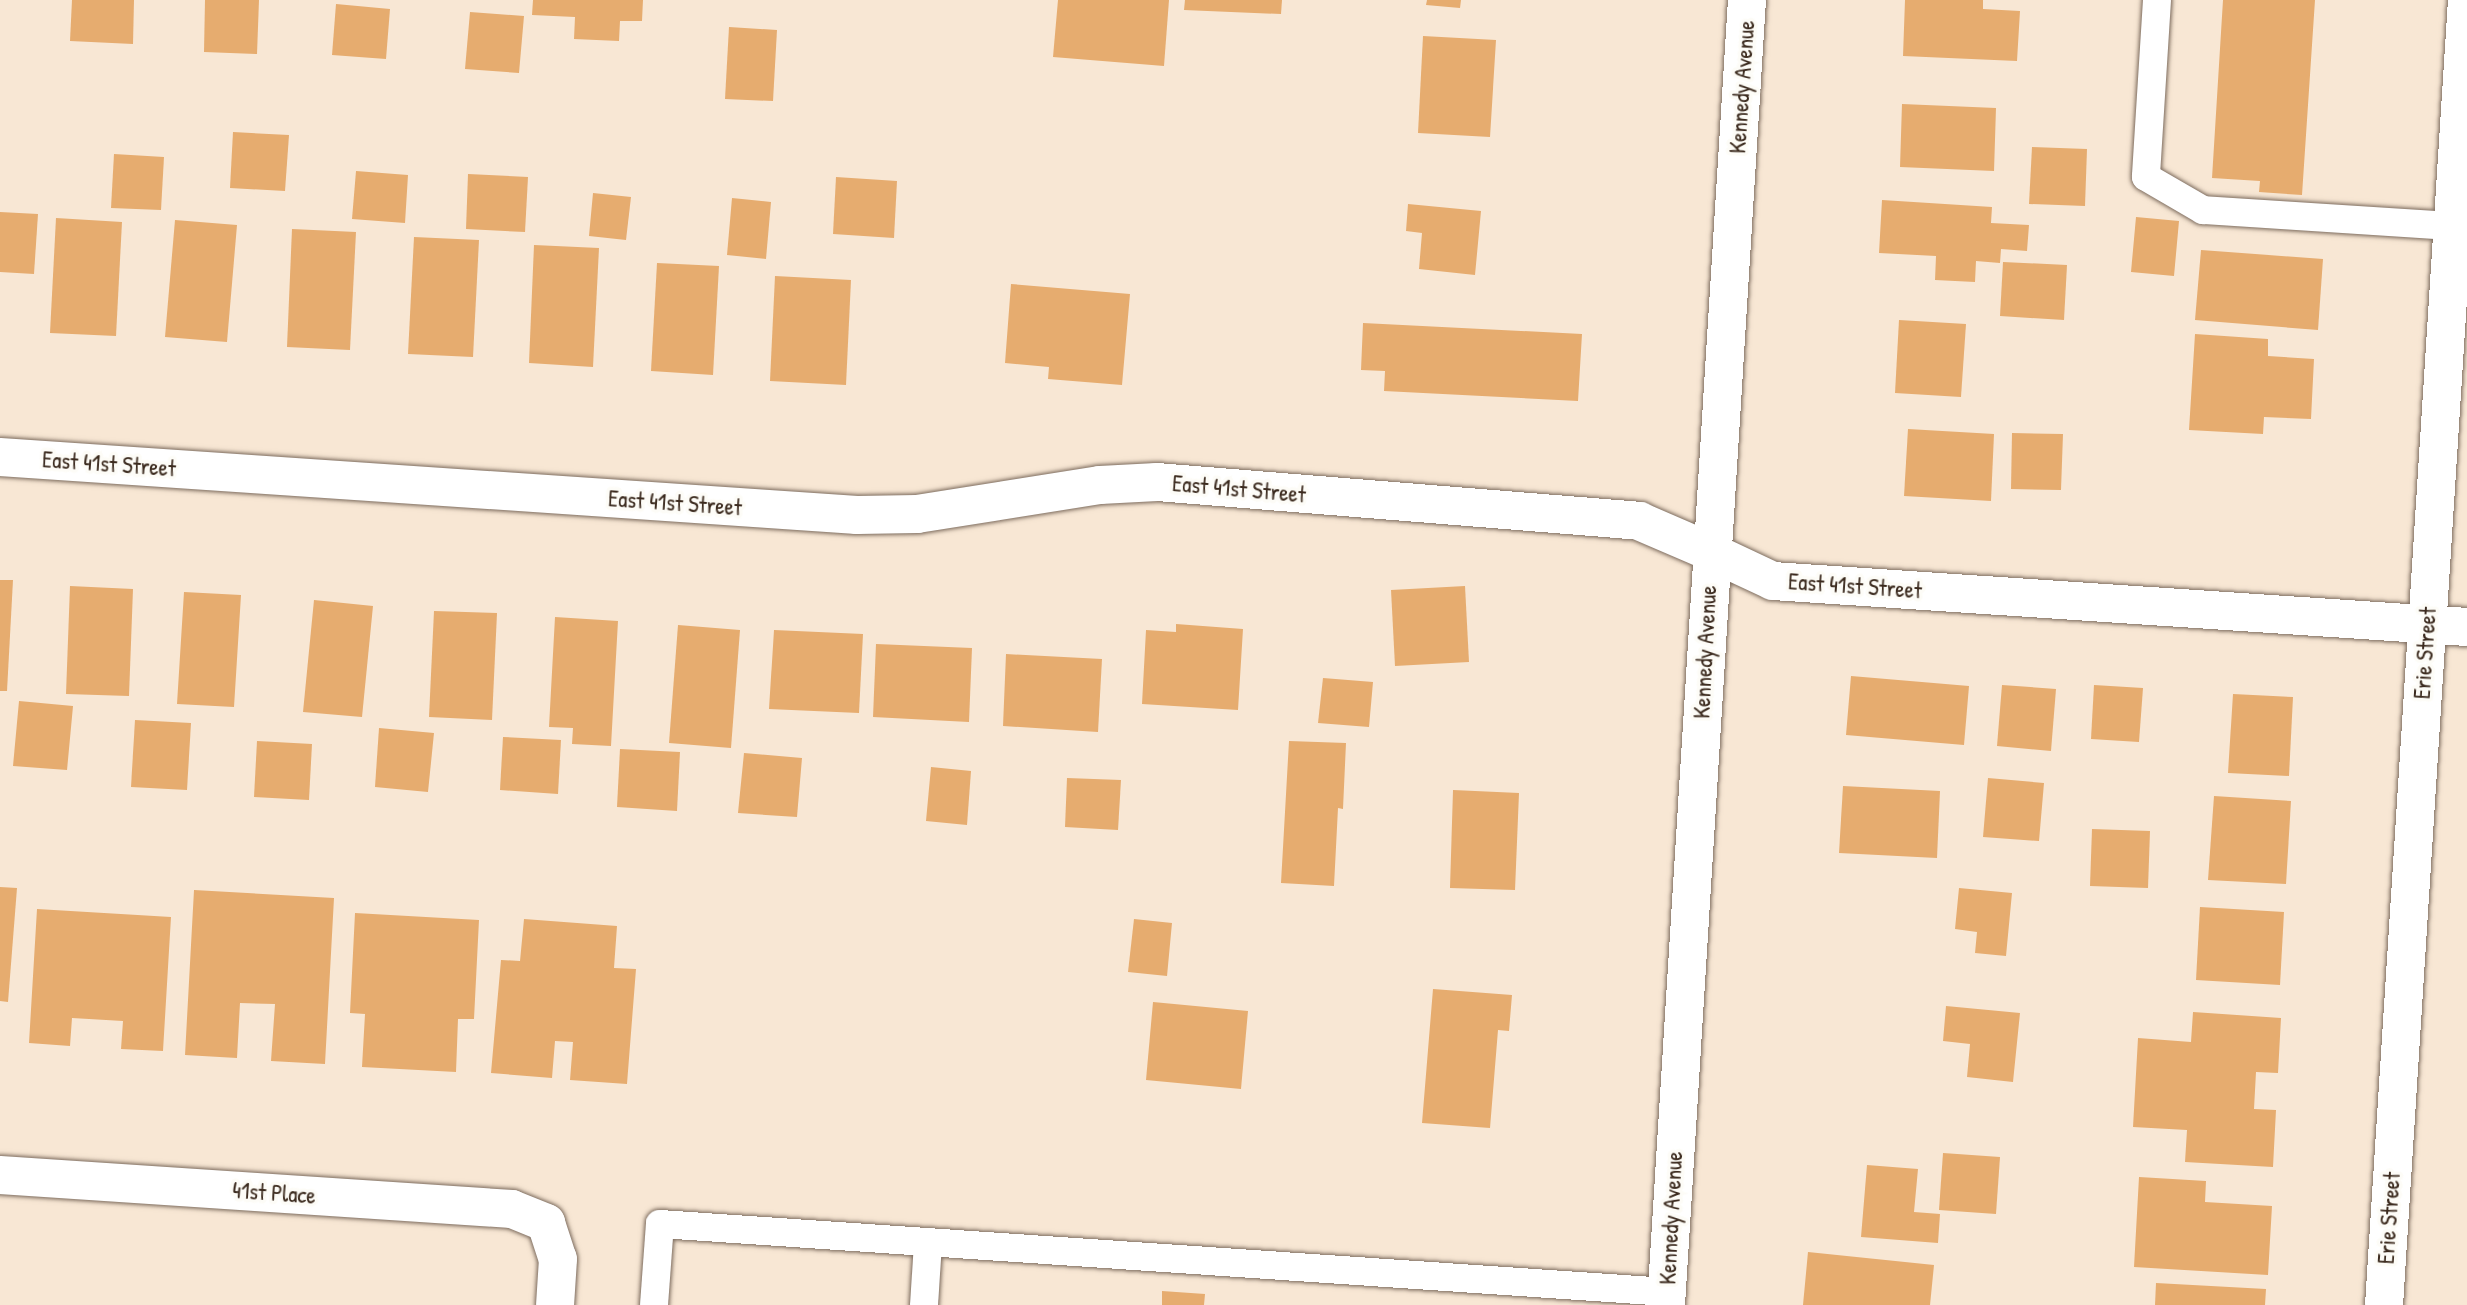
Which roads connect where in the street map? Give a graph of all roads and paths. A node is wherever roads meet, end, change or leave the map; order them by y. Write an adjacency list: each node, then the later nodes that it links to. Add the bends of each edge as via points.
1 (1747, 0): 7 (street, Kennedy Avenue)
2 (2157, 0): 4 (lane, via 2146,177 2203,210)
3 (2467, 0): 4 (street, Erie Street)
4 (2452, 226): 5 (street, Erie Street)
5 (2455, 361): 8 (street, Erie Street)
6 (0, 457): 7 (street, East 41st Street, via 857,515 917,514 1100,485 1157,482 1639,521)
7 (1711, 552): 8 (street, East 41st Street, via 1773,581); 12 (street, Kennedy Avenue)
8 (2427, 624): 9 (street, East 41st Street); 16 (street, Erie Street)
9 (2467, 627)
10 (0, 1175): 13 (street, 41st Place, via 512,1209 546,1223 558,1259)
11 (928, 1243): 12 (lane); 14 (lane, via 660,1224); 15 (lane)
12 (1667, 1298)
13 (555, 1305)
14 (654, 1305)
15 (924, 1305)
16 (2384, 1305)

